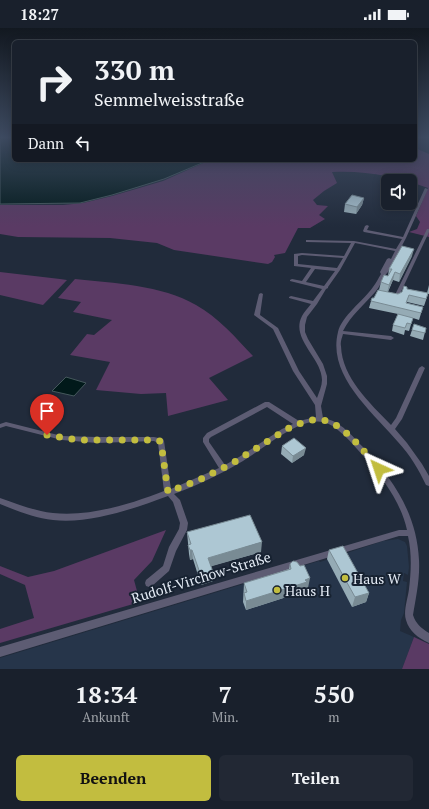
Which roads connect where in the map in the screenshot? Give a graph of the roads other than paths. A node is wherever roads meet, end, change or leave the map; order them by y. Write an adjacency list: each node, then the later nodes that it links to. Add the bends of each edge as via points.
1 (426, 189): 4 (street)
2 (367, 226): 4 (street, via 365,231)
3 (428, 230): 17 (street, via 397,296)
4 (404, 238): 7 (street)
5 (307, 241): 6 (street)
6 (354, 242): 7 (street); 8 (street)
7 (397, 250): 14 (street)
8 (346, 257): 9 (street, via 296,255 296,265); 10 (street)
9 (313, 268): 10 (street); 12 (street)
10 (338, 270): 13 (street)
11 (292, 280): 12 (street)
12 (303, 283): 13 (street)
13 (326, 288): 19 (street)
14 (372, 292): 16 (street); 20 (street)
15 (262, 294): 23 (street, via 257,315 275,328 296,371)
16 (379, 294)
17 (386, 295)
18 (291, 297): 19 (street)
19 (315, 303): 23 (street, via 304,317 302,327 304,338 325,378 326,383)
20 (340, 332): 21 (street); 27 (street, via 338,344 344,371 367,403)
21 (391, 338)
22 (422, 368): 27 (street, via 399,419)
23 (318, 406): 24 (street)
24 (320, 419): 25 (street); 32 (street, via 336,425 379,469 400,499)
25 (299, 424): 28 (street); 28 (street, via 267,404 209,435 206,442)
26 (3, 425): 30 (street, via 68,438 158,440 161,442)
27 (391, 429): 29 (street, via 411,453)
28 (223, 468): 30 (street)
29 (429, 484)
30 (168, 492): 31 (street, via 116,510 62,517 40,515); 33 (street, via 176,500 184,523 183,530 166,568)
31 (0, 501)
32 (411, 533): 34 (street, via 415,560 410,622 416,630); 35 (street, Rudolf-Virchow-Straße, via 399,533)
33 (149, 583)
34 (429, 638)
35 (0, 652)

